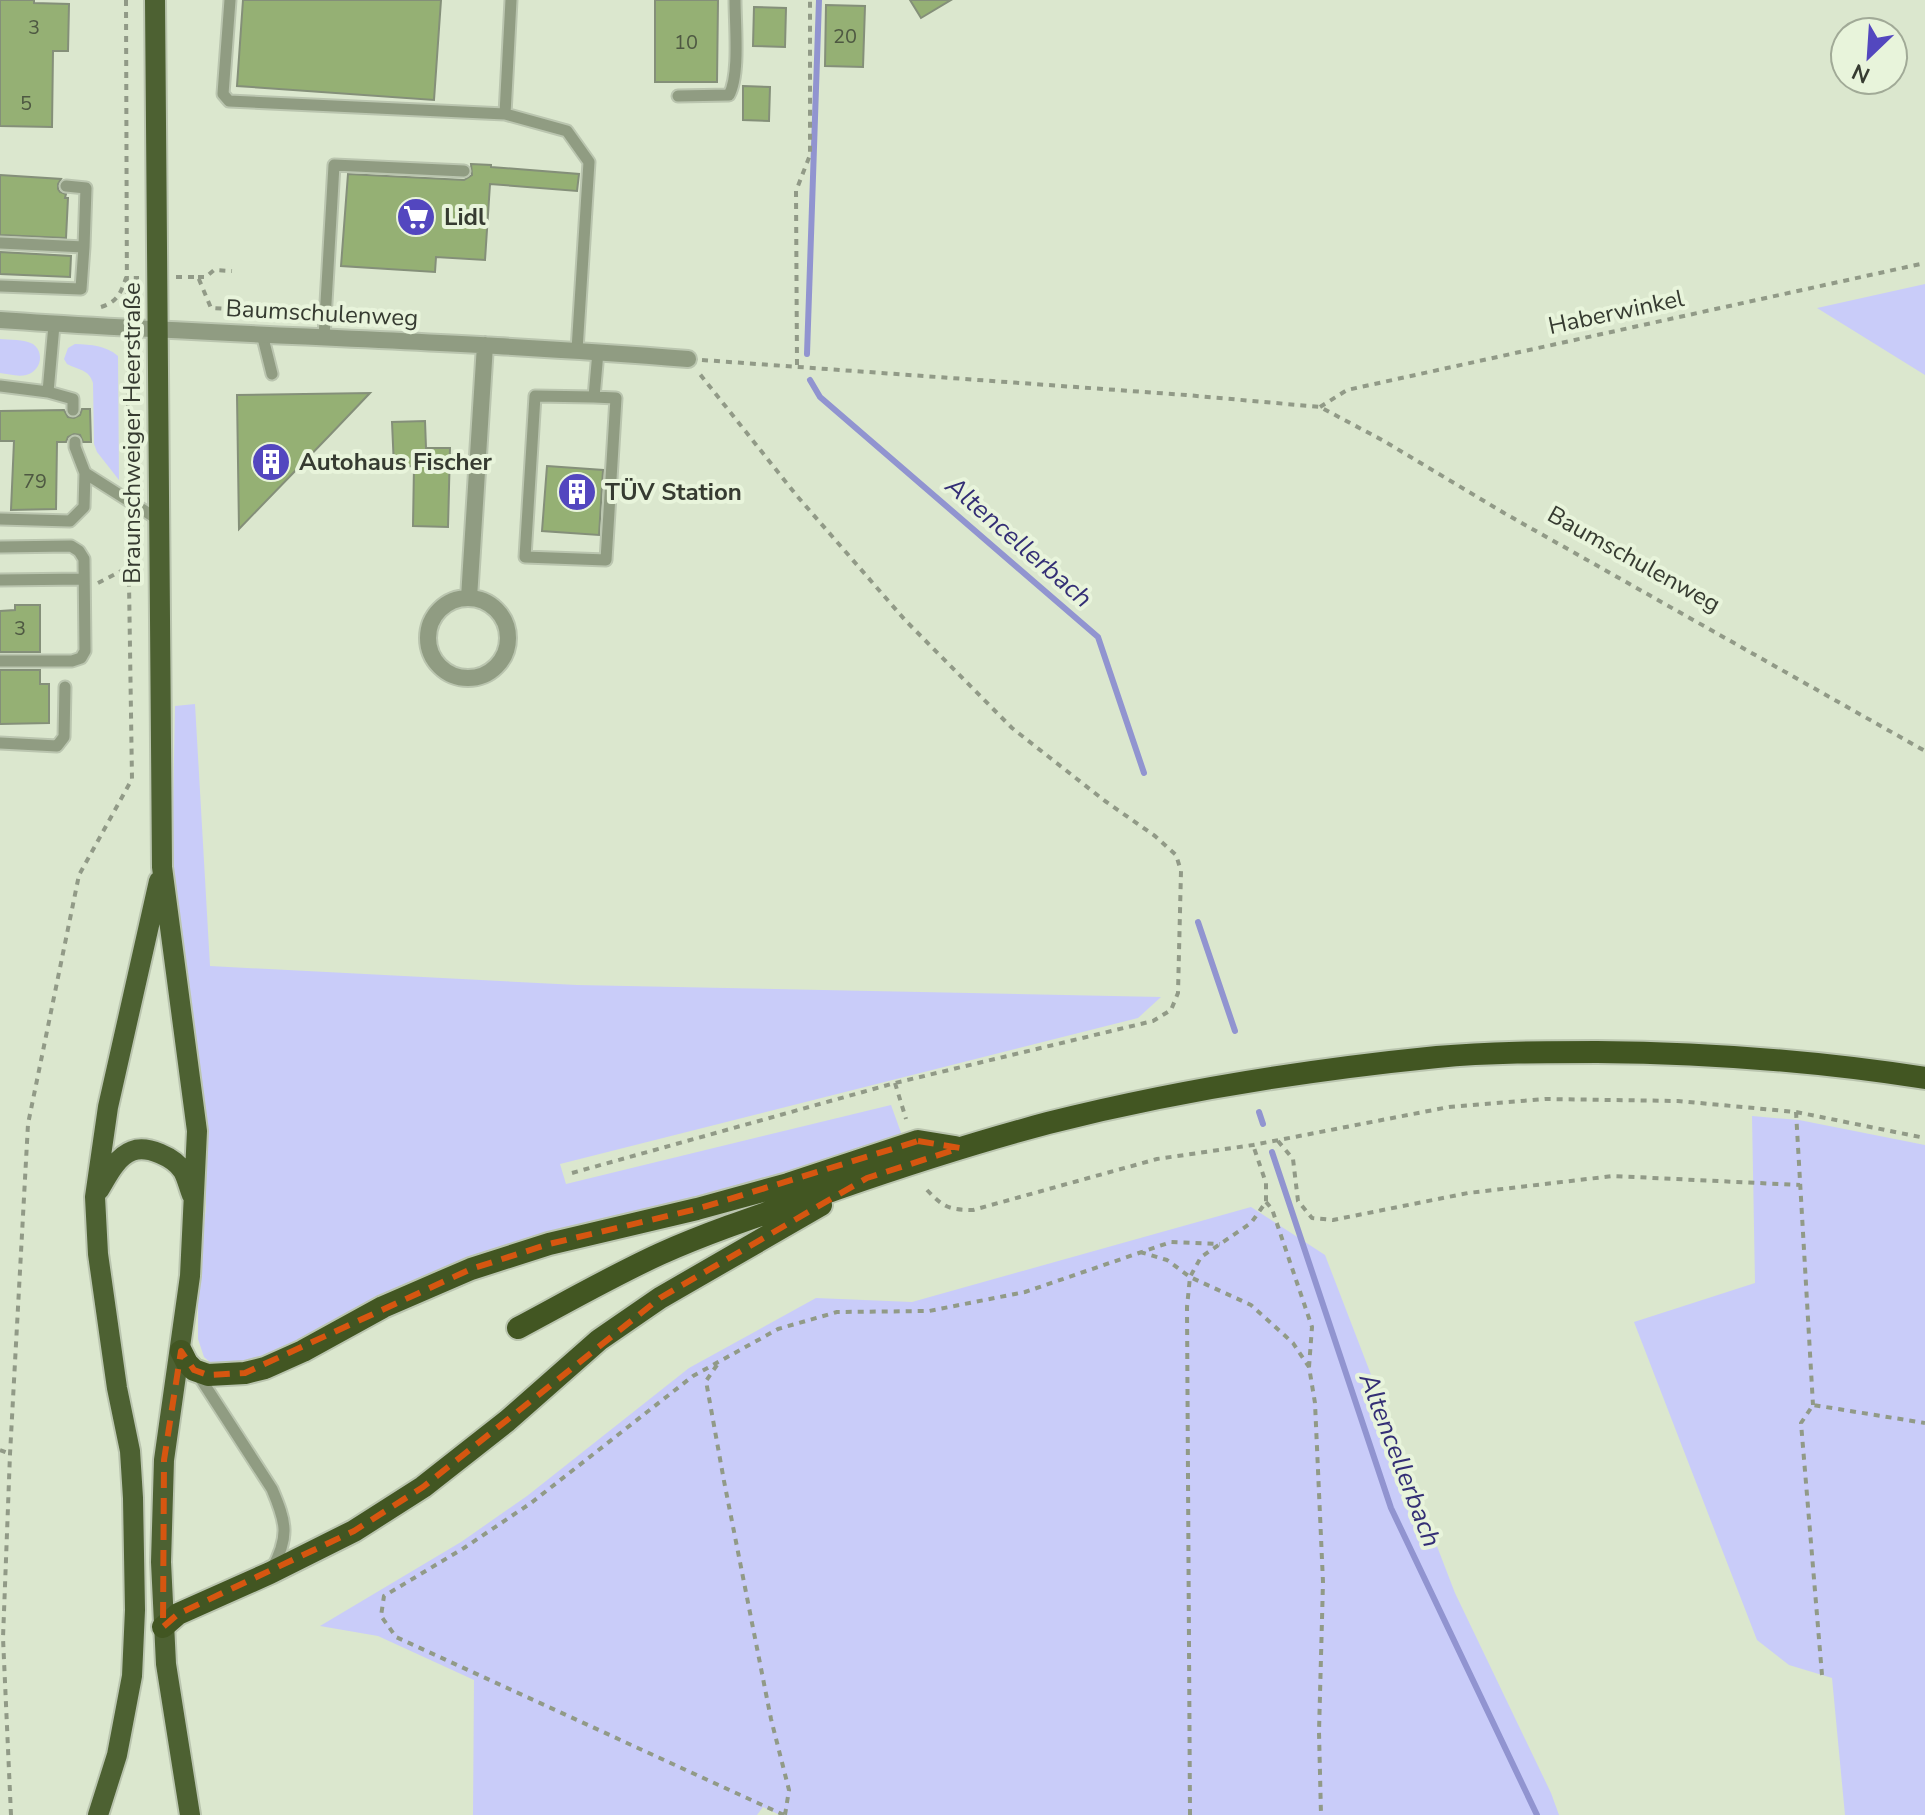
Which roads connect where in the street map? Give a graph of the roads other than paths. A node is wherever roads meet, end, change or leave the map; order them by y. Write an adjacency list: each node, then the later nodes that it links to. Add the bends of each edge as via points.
1 (155, 0): 14 (main road, Braunschweiger Heerstraße)
2 (230, 0): 6 (lane, via 223,94 229,101)
3 (511, 0): 6 (lane)
4 (735, 0): 5 (lane, via 734,87 729,95)
5 (678, 96)
6 (505, 114): 18 (lane, via 567,131 589,162)
7 (464, 171): 16 (lane, via 334,165)
8 (66, 186): 10 (lane, via 86,188)
9 (0, 243): 10 (lane)
10 (84, 247): 11 (lane, via 81,289)
11 (0, 286)
12 (0, 320): 13 (street, Baumschulenweg)
13 (54, 325): 14 (street, Baumschulenweg); 23 (lane)
14 (158, 330): 15 (street, Baumschulenweg); 29 (main road, Braunschweiger Heerstraße)
15 (262, 334): 16 (street, Baumschulenweg); 21 (lane)
16 (324, 337): 17 (street, Baumschulenweg)
17 (485, 345): 18 (street, Baumschulenweg); 33 (street)
18 (577, 350): 19 (street, Baumschulenweg)
19 (598, 352): 20 (street, Baumschulenweg); 24 (lane)
20 (688, 359)
21 (272, 374)
22 (0, 386): 23 (lane)
23 (48, 392): 25 (lane, via 73,399)
24 (594, 397): 24 (lane, via 616,398 606,560 525,557 535,396)
25 (73, 410)
26 (75, 442): 27 (lane)
27 (85, 473): 28 (lane, via 84,507 70,521); 29 (lane)
28 (0, 519)
29 (159, 520): 37 (main road, Braunschweiger Heerstraße)
30 (0, 547): 31 (lane, via 71,546 84,559)
31 (84, 579): 32 (lane); 34 (lane, via 81,658)
32 (0, 580)
33 (469, 598): 33 (street, via 440,608 427,637 438,666 467,679 496,668 509,639 497,610)
34 (0, 661)
35 (65, 687): 36 (lane, via 64,737 57,746)
36 (0, 743)
37 (162, 867): 41 (main road, via 108,1107); 42 (main road, via 197,1131)
38 (1925, 1078): 39 (highway, via 1768,1059 1649,1052 1439,1057 1174,1096)
39 (960, 1148): 40 (highway); 45 (highway, via 918,1141 788,1184 549,1244 431,1286 265,1368 218,1375)
40 (867, 1178): 43 (highway, via 661,1254); 46 (highway, via 660,1298 599,1340 423,1487 354,1531)
41 (95, 1197): 42 (main road, via 122,1159 133,1150 151,1151 182,1169); 48 (main road, via 98,1254 130,1451 135,1610 132,1676 117,1755)
42 (195, 1203): 44 (main road)
43 (518, 1328)
44 (181, 1351): 45 (highway); 47 (main road, via 164,1460)
45 (194, 1370): 46 (lane, via 272,1489 280,1510 285,1524 281,1552)
46 (270, 1573): 47 (highway, via 178,1614)
47 (163, 1627): 49 (main road)
48 (98, 1815)
49 (190, 1815)

